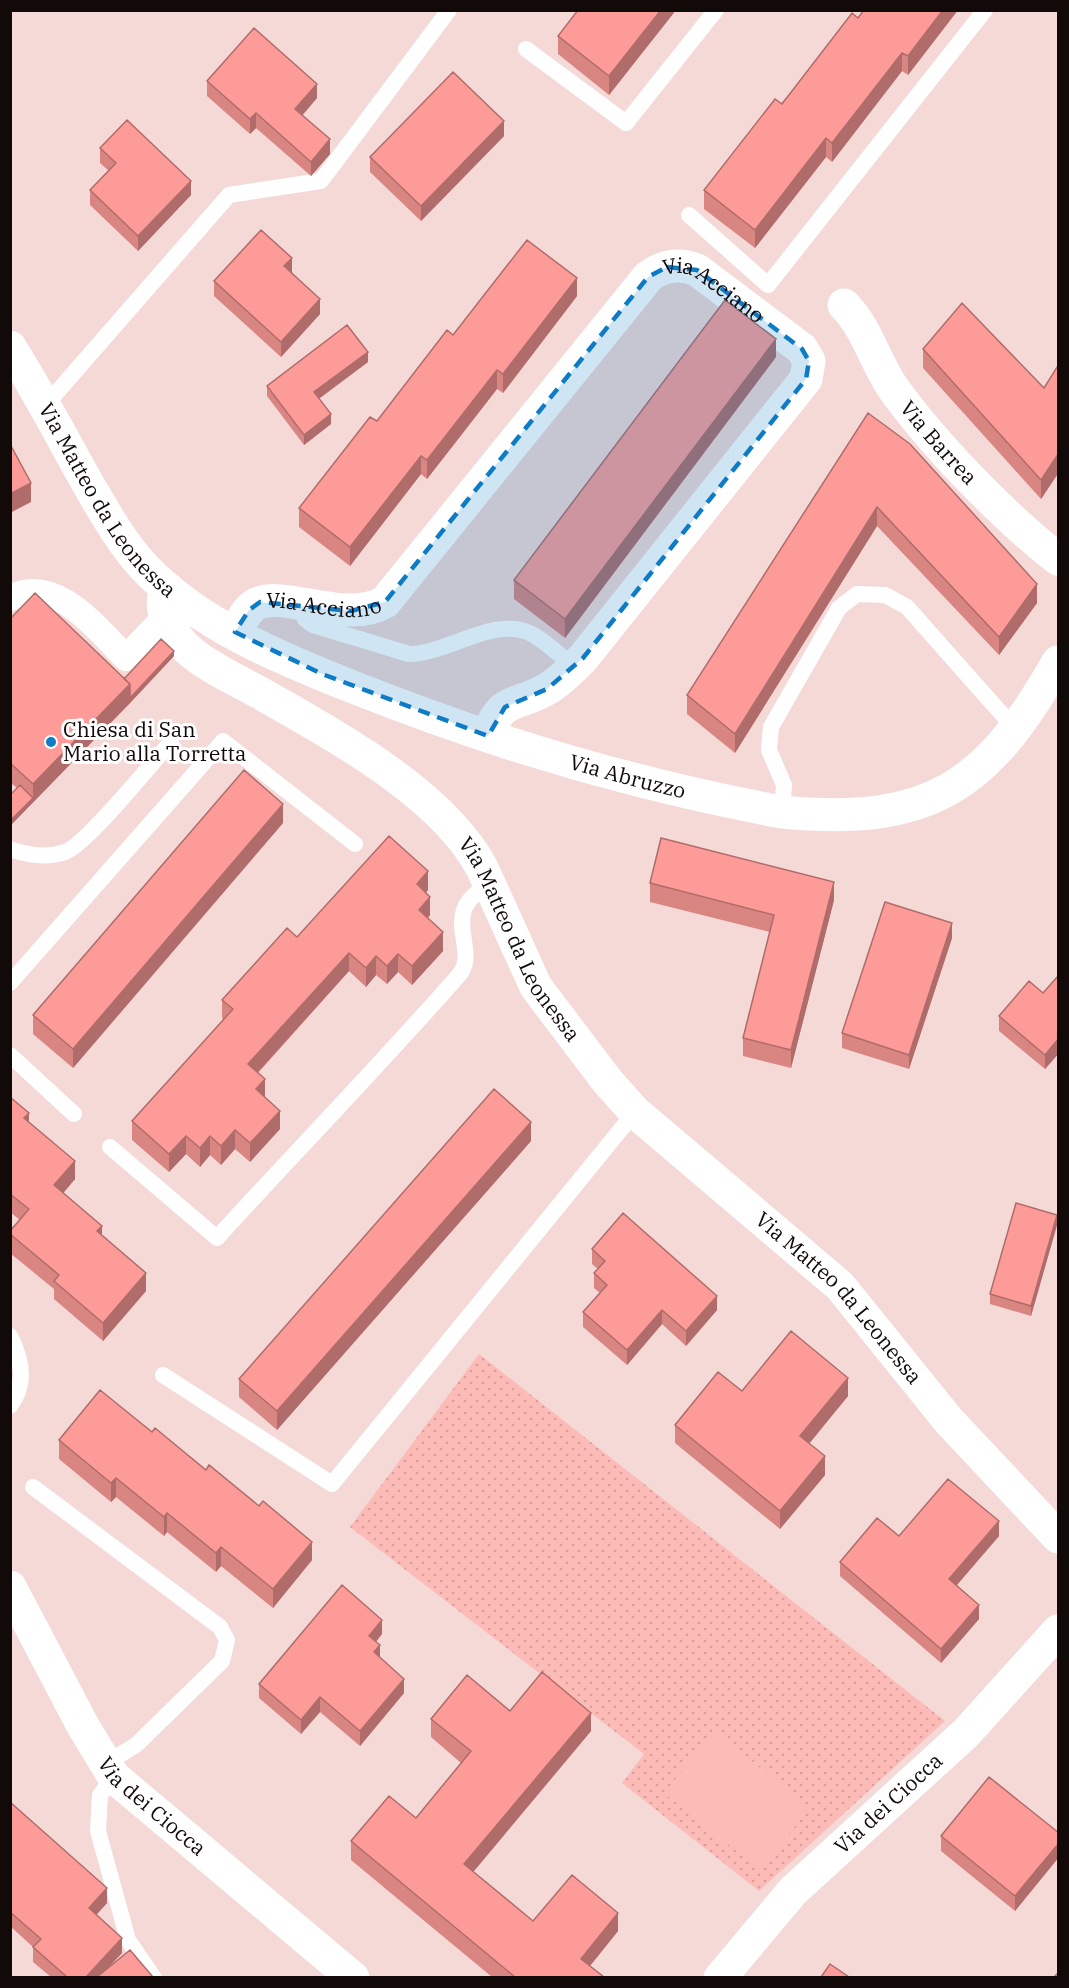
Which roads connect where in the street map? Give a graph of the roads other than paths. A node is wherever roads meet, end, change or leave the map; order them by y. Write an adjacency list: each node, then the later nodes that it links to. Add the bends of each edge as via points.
1 (449, 10): 8 (lane, via 321,181 229,195)
2 (716, 10): 4 (lane, via 626,123)
3 (986, 10): 5 (lane, via 768,285)
4 (526, 49)
5 (689, 215)
6 (844, 305): 9 (street, Via Barrea, via 904,402 976,482)
7 (10, 347): 8 (street, Via Matteo da Leonessa)
8 (44, 407): 11 (street, Via Matteo da Leonessa, via 117,533)
9 (1059, 559)
10 (10, 598): 11 (street, via 38,592 72,595 126,658)
11 (167, 602): 13 (street, Via Abruzzo); 22 (street, Via Matteo da Leonessa, via 182,643 200,659 363,754 441,814 473,850)
12 (305, 606): 13 (street, Via Acciano, via 260,602 249,610); 15 (lane, via 305,619 313,625 409,654 425,653 499,629 519,629 536,637); 15 (street, Via Acciano, via 351,611 385,602 648,277 667,267 690,267 711,278 796,344 809,360 808,374 798,392)
13 (235, 632): 17 (street, Via Abruzzo, via 322,674)
14 (1059, 662): 16 (street, Via Abruzzo)
15 (574, 667): 17 (street, Via Acciano, via 548,689 505,706 494,718)
16 (1016, 730): 19 (street, Via Abruzzo, via 976,772 931,799 849,815); 19 (lane, via 907,607 885,595 857,594 839,608 771,727 769,750 784,785)
17 (488, 736): 19 (street, Via Abruzzo, via 606,770)
18 (171, 742): 21 (lane, via 67,852 27,854)
19 (782, 812)
20 (356, 844): 23 (lane, via 223,741)
21 (10, 849)
22 (490, 885): 25 (street, Via Matteo da Leonessa, via 523,962 542,995 608,1083); 27 (lane, via 474,893 465,904 461,972 217,1238)
23 (10, 983)
24 (10, 1055): 26 (lane)
25 (635, 1112): 29 (lane, via 332,1484); 32 (street, Via Matteo da Leonessa, via 840,1286 949,1421)
26 (74, 1114)
27 (110, 1147)
28 (10, 1336): 30 (lane, via 19,1356 21,1377)
29 (164, 1375)
30 (10, 1406)
31 (33, 1487): 35 (lane, via 220,1627 226,1640 222,1661)
32 (1059, 1537)
33 (10, 1587): 35 (street, Via dei Ciocca)
34 (1059, 1631): 38 (street, Via dei Ciocca, via 966,1732 793,1891)
35 (110, 1770): 36 (lane, via 100,1795 98,1831 125,1932); 37 (street, Via dei Ciocca)
36 (154, 1977)
37 (353, 1977)
38 (720, 1977)

